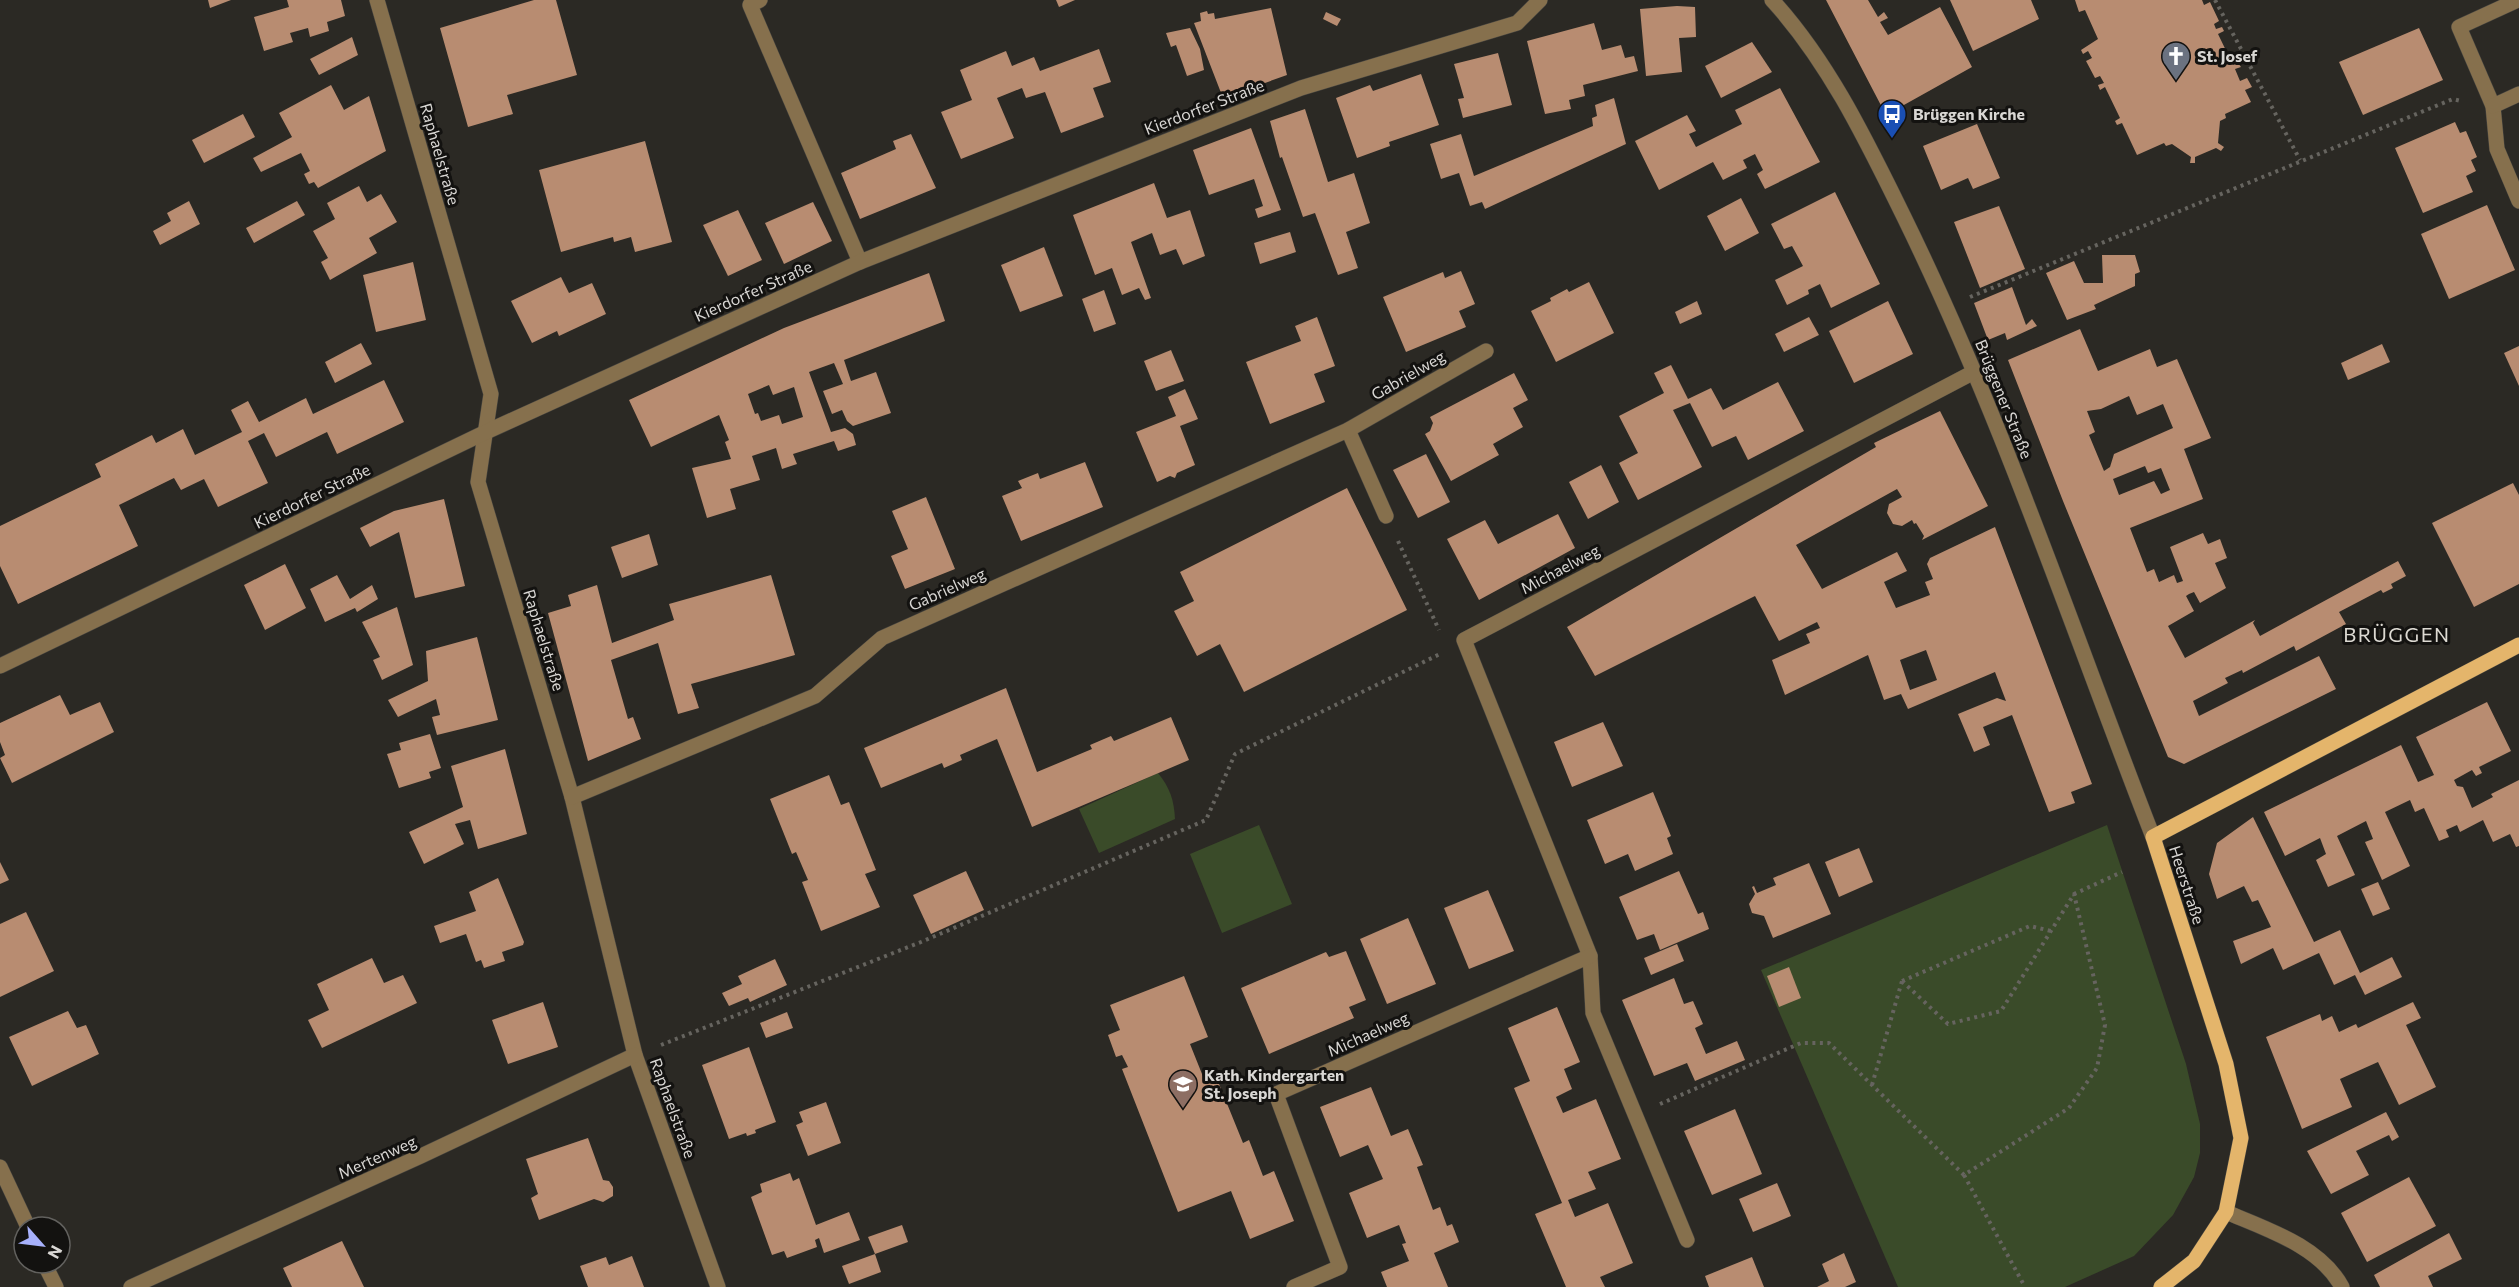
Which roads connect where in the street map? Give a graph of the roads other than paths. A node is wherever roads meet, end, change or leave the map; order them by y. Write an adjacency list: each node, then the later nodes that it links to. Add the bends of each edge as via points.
1 (376, 0): 13 (street, Raphaelstraße, via 491,394)
2 (760, 0): 9 (street, via 750,5)
3 (1540, 0): 9 (street, Kierdorfer Straße, via 1517,23 1301,88)
4 (1772, 0): 11 (street, Brüggener Straße, via 1802,32 1864,139 1947,306)
5 (2518, 0): 7 (street, via 2459,27)
6 (2519, 94): 7 (street)
7 (2493, 106): 8 (street, via 2497,149)
8 (2519, 201)
9 (860, 262): 13 (street, Kierdorfer Straße)
10 (1486, 351): 12 (street, Gabrielweg)
11 (1974, 372): 18 (street, Brüggener Straße); 19 (street, Michaelweg, via 1464,640)
12 (1348, 430): 14 (street); 17 (street, Gabrielweg, via 882,638 815,696)
13 (486, 432): 16 (street, Kierdorfer Straße); 17 (street, Raphaelstraße, via 478,482)
14 (1386, 516)
15 (2519, 645): 18 (main road, Heerstraße)
16 (0, 666)
17 (572, 797): 20 (street, Raphaelstraße)
18 (2153, 837): 22 (main road, Heerstraße, via 2226,1064 2241,1138)
19 (1590, 956): 24 (street, via 1593,1013); 27 (street, Michaelweg, via 1276,1094 1340,1268)
20 (635, 1055): 25 (street, Mertenweg); 26 (street, Raphaelstraße)
21 (0, 1167): 23 (street)
22 (2226, 1212): 28 (main road, Heerstraße, via 2194,1261); 29 (street, via 2290,1239 2335,1274)
23 (22, 1215)
24 (1687, 1240)
25 (131, 1287)
26 (718, 1287)
27 (1294, 1287)
28 (2161, 1287)
29 (2342, 1287)

